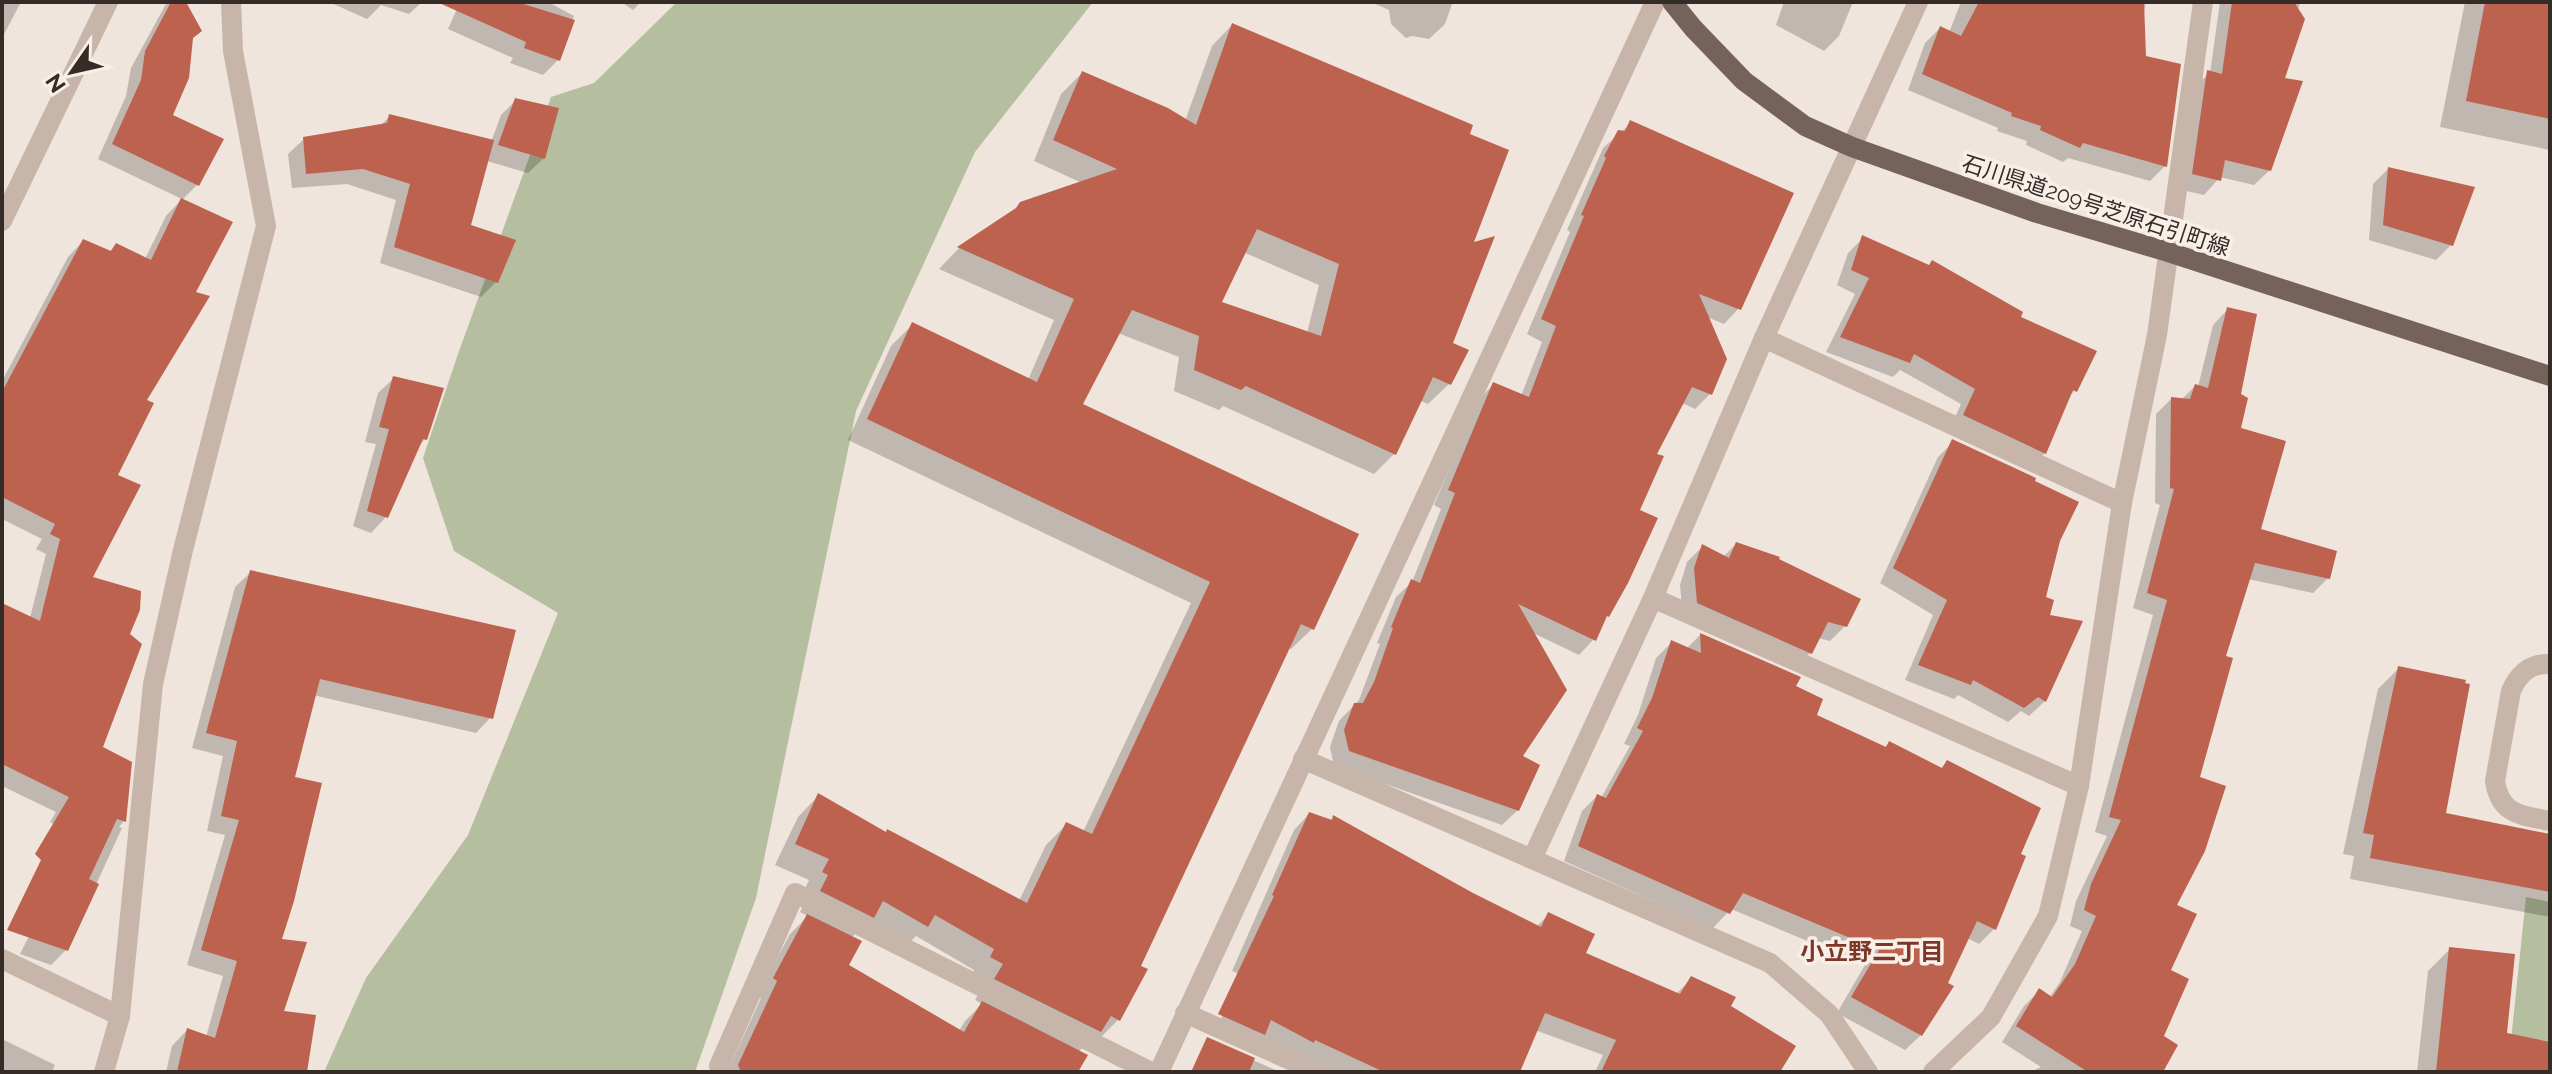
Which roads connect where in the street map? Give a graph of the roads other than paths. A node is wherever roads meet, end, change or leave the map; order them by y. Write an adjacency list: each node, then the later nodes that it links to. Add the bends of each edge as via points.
1 (108, 2): 8 (street)
2 (231, 2): 21 (street, via 233,51 266,226 153,684)
3 (1655, 2): 15 (street)
4 (1672, 2): 7 (main road, 石川県道209号芝原石引町線, via 1744,81 1805,126)
5 (1918, 2): 7 (street)
6 (2203, 2): 9 (street)
7 (1852, 147): 9 (main road, 石川県道209号芝原石引町線, via 2037,213); 10 (street)
8 (2, 221)
9 (2168, 252): 11 (main road, 石川県道209号芝原石引町線); 12 (street, via 2157,335)
10 (1764, 338): 12 (street); 13 (street)
11 (2550, 376)
12 (2122, 503): 16 (street)
13 (1653, 598): 16 (street); 18 (street)
14 (2550, 664): 17 (street, via 2527,668 2517,678 2495,781 2503,804 2513,812)
15 (1303, 759): 18 (street); 20 (street)
16 (2079, 786): 28 (street, via 2048,916 1991,1017)
17 (2550, 821)
18 (1532, 859): 27 (street, via 1770,963 1829,1014)
19 (2, 959): 21 (street)
20 (1185, 1013): 25 (street); 26 (street)
21 (120, 1016): 22 (street)
22 (104, 1072)
23 (728, 1072): 24 (street, via 719,1066 795,893)
24 (1151, 1072)
25 (1159, 1072)
26 (1317, 1072)
27 (1868, 1072)
28 (1933, 1072)

